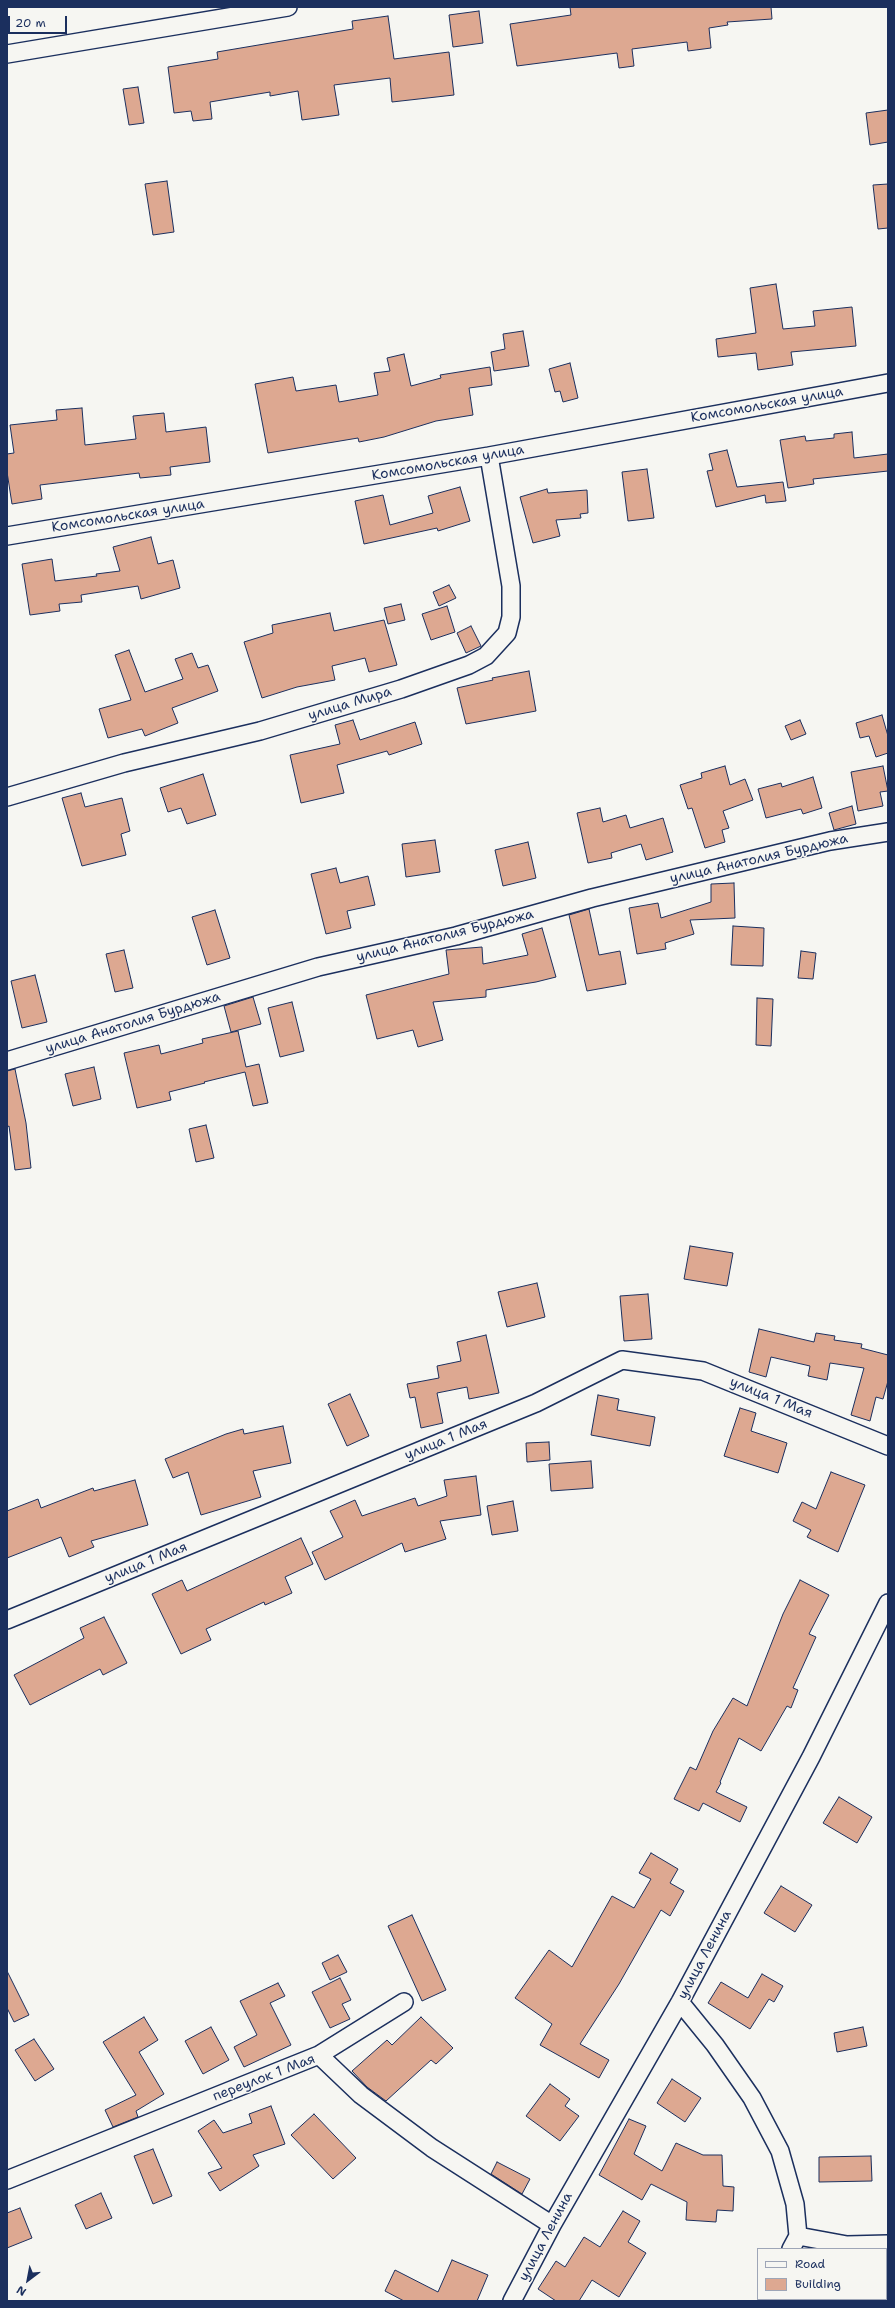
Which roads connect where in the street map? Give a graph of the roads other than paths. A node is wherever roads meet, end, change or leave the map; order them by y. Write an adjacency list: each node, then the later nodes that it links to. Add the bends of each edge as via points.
1 (288, 7): 2 (street)
2 (7, 54)
3 (888, 383): 4 (street, Комсомольская улица)
4 (489, 456): 5 (street, Комсомольская улица); 6 (street, улица Мира, via 511,586 511,617 507,633 486,656 469,665 401,689 260,731 124,763)
5 (7, 536)
6 (7, 797)
7 (888, 832): 8 (street, улица Анатолия Бурдюжа, via 799,849 592,898 456,936 318,967)
8 (7, 1061)
9 (888, 1446): 11 (street, улица 1 Мая, via 703,1371 622,1360 536,1404)
10 (888, 1603): 13 (street, улица Ленина, via 811,1757)
11 (7, 1620)
12 (404, 2002): 14 (street)
13 (680, 2002): 16 (street, улица Ленина); 17 (street, via 715,2045 752,2098 780,2151 794,2204)
14 (320, 2055): 15 (street, переулок 1 Мая); 16 (street, переулок 1 Мая, via 361,2095 432,2148)
15 (7, 2180)
16 (552, 2224): 19 (street, улица Ленина)
17 (794, 2242): 18 (street)
18 (888, 2244)
19 (512, 2301)

